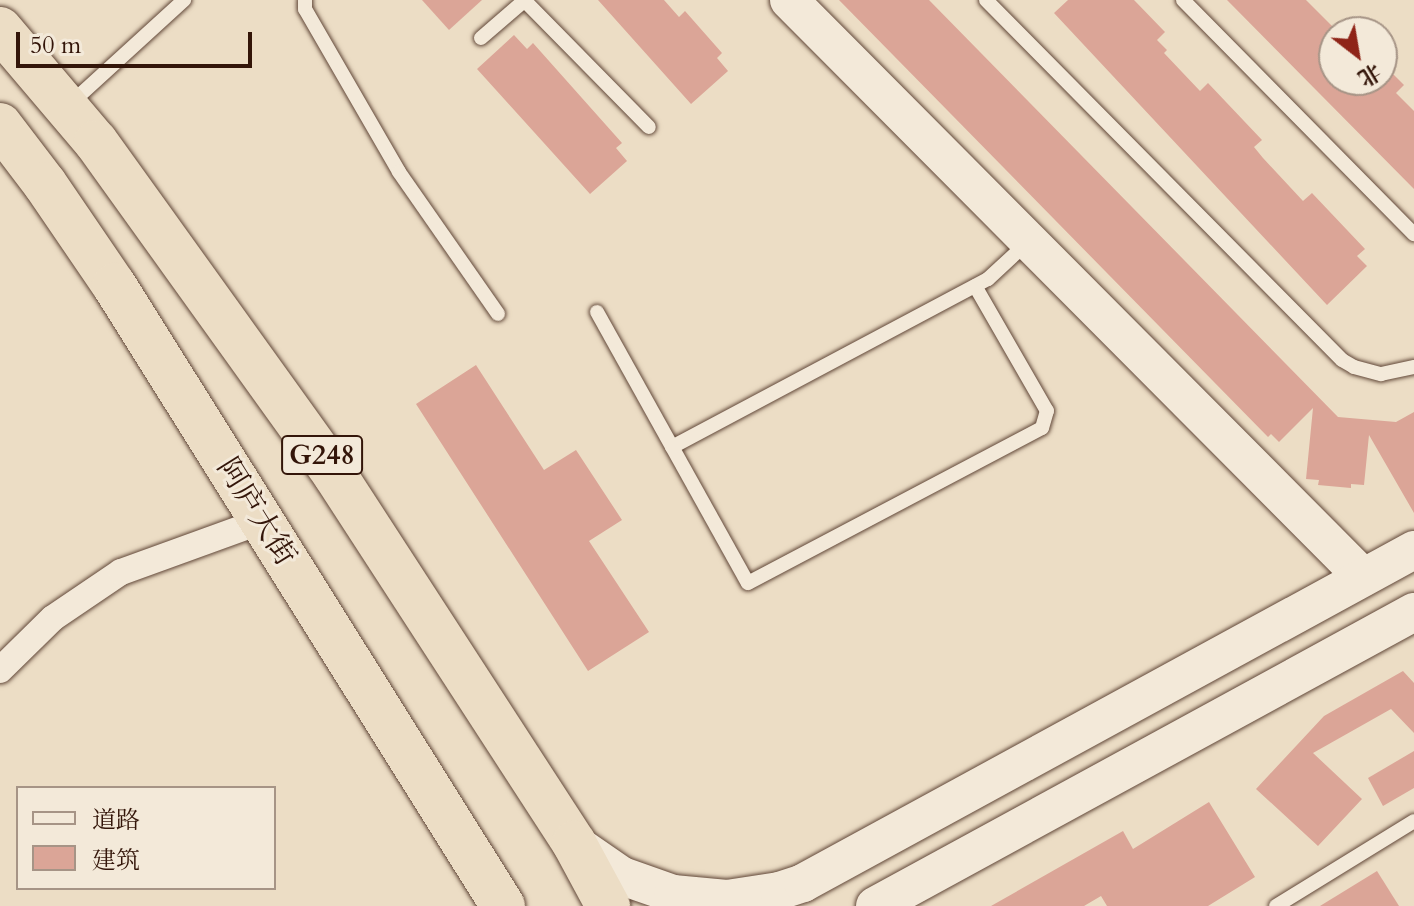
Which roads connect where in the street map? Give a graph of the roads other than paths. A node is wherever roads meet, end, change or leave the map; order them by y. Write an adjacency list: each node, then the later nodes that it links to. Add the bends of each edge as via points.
1 (184, 0): 9 (lane)
2 (305, 0): 16 (lane, via 305,9 399,172)
3 (524, 0): 8 (lane); 11 (lane)
4 (789, 0): 13 (street)
5 (986, 0): 17 (lane, via 1342,360 1381,374)
6 (1183, 0): 12 (lane)
7 (0, 29): 9 (highway, G248)
8 (481, 38)
9 (68, 106): 25 (highway, G248, via 335,475)
10 (0, 125): 19 (highway, 阿庐大街 / G248, via 114,285)
11 (649, 127)
12 (1414, 234)
13 (1029, 241): 14 (lane); 21 (street)
14 (975, 286): 18 (lane); 18 (lane, via 1047,411 1042,428 748,583)
15 (597, 312): 18 (lane)
16 (498, 314)
17 (1414, 367)
18 (672, 447)
19 (262, 521): 23 (street, via 121,572 53,618); 26 (highway, 阿庐大街 / G248)
20 (1414, 550): 21 (street)
21 (1363, 577): 25 (street, via 803,883 727,899 673,894 622,876)
22 (1410, 622): 28 (street)
23 (0, 670)
24 (1414, 821): 29 (lane)
25 (574, 843): 27 (highway, G248)
26 (503, 906)
27 (608, 906)
28 (875, 906)
29 (1276, 906)

